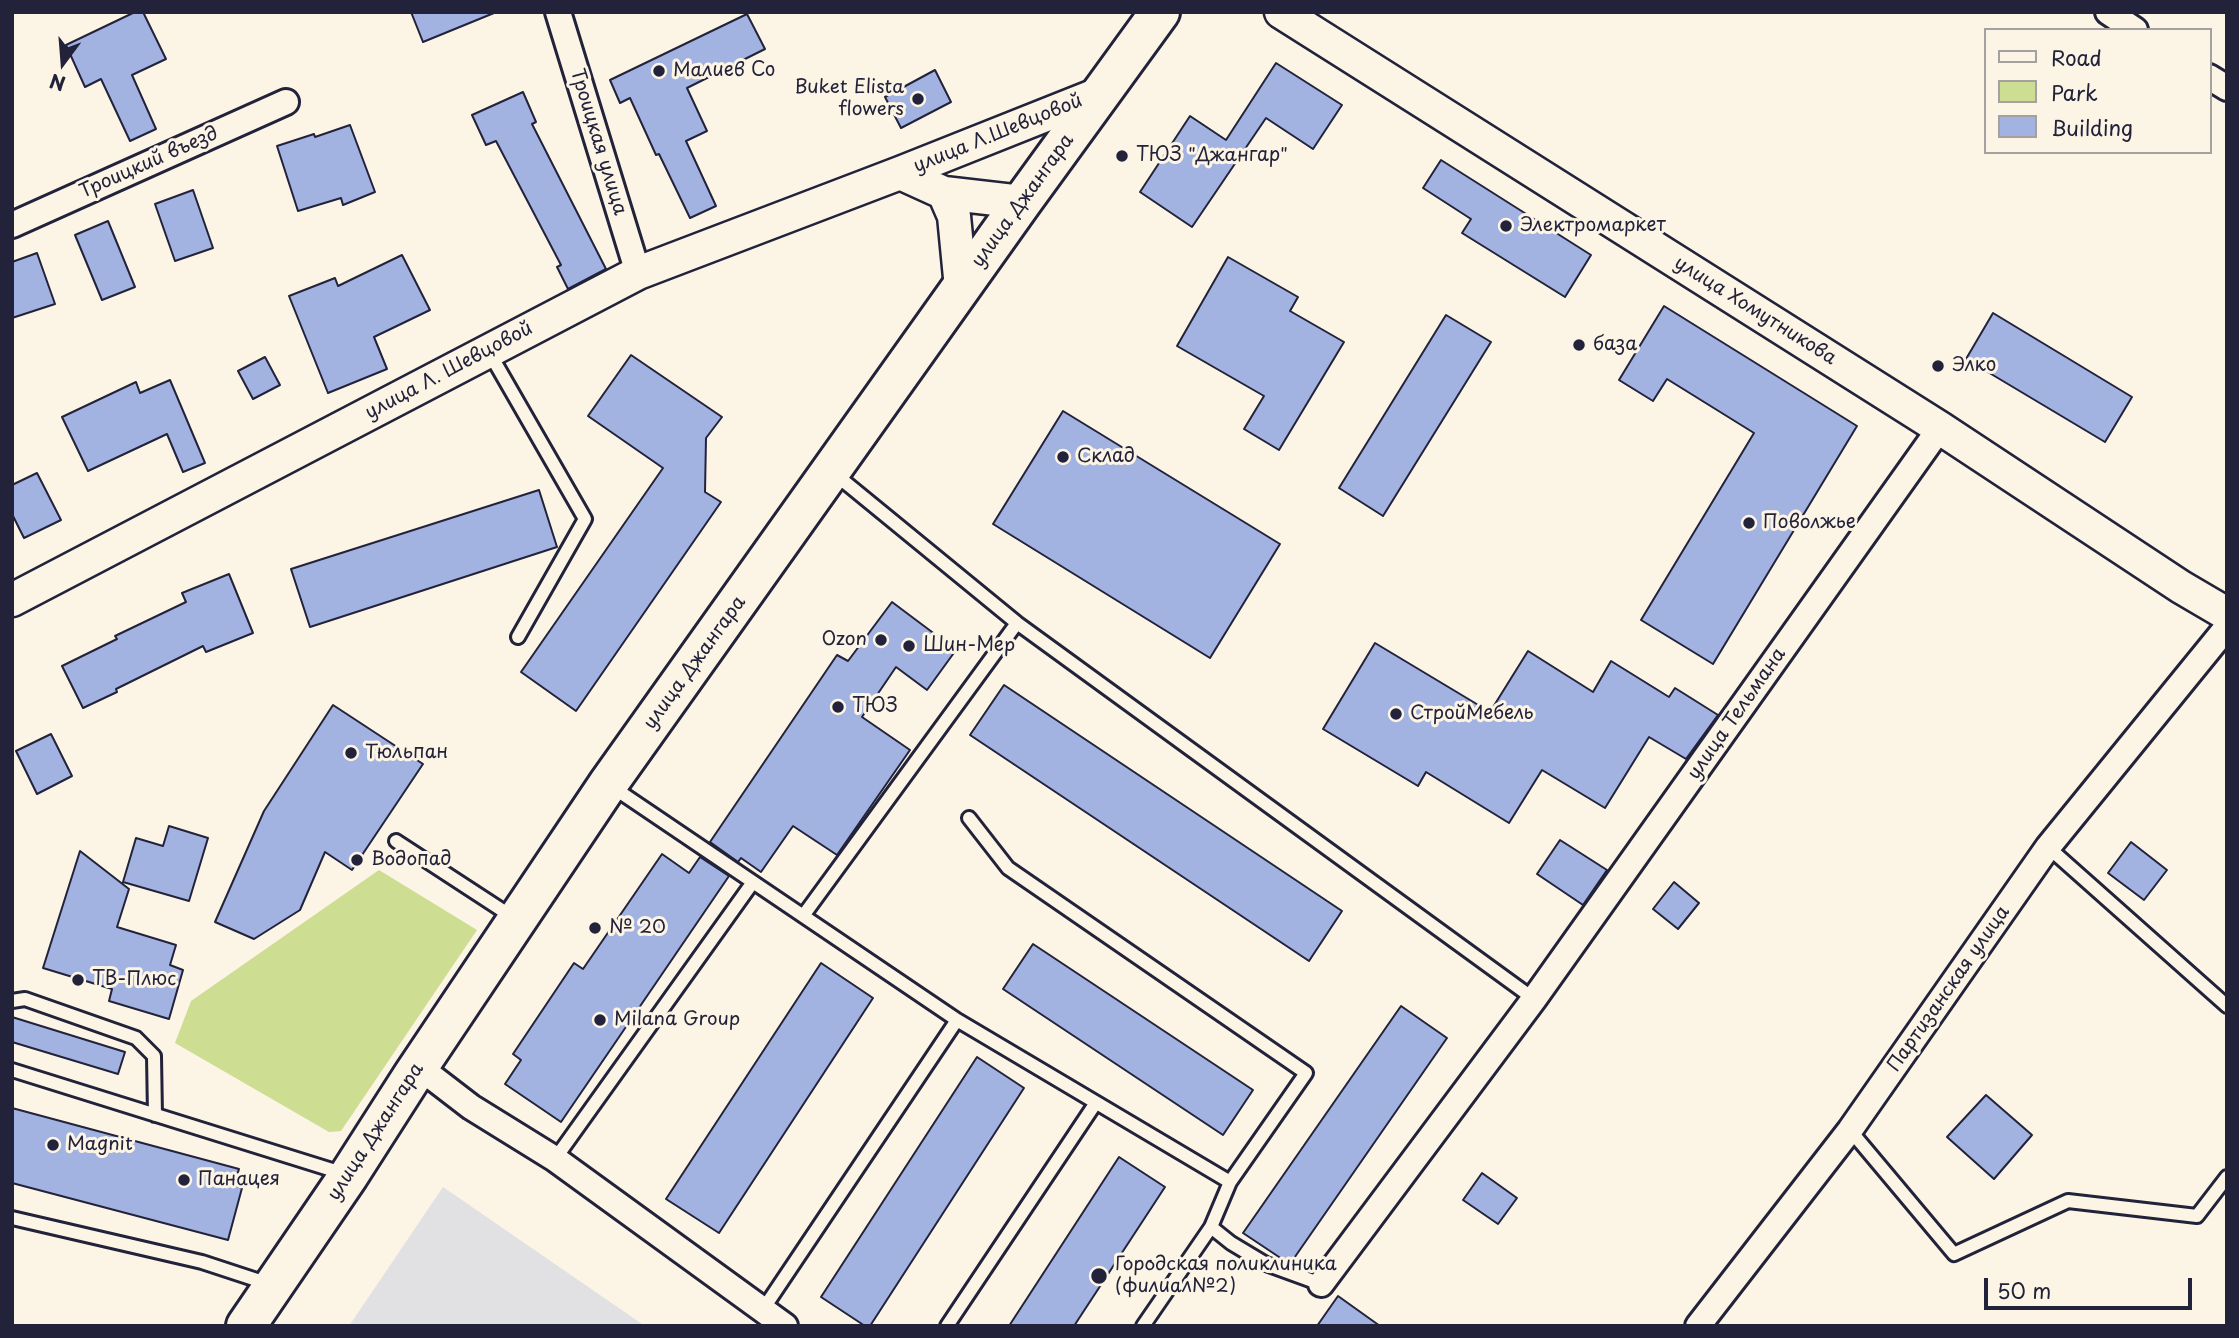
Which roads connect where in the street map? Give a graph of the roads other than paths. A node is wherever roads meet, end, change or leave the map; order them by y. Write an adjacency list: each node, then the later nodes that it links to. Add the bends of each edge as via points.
1 (558, 12): 14 (street, Троицкая улица)
2 (1160, 12): 8 (main road, улица Джангара)
3 (1281, 12): 17 (street, улица Хомутникова)
4 (2108, 12): 5 (street)
5 (2132, 28)
6 (2211, 78): 7 (street)
7 (2227, 88)
8 (1101, 93): 10 (street, улица Л.Шевцовой); 12 (main road, улица Джангара)
9 (286, 102): 13 (street, Троицкий въезд)
10 (900, 173): 11 (street, улица Л.Шевцовой); 14 (street, улица Л. Шевцовой)
11 (944, 193): 12 (street, улица Л.Шевцовой); 15 (street, улица Л.Шевцовой, via 954,216)
12 (1022, 202): 15 (main road, улица Джангара)
13 (12, 225)
14 (638, 272): 16 (street, улица Л. Шевцовой)
15 (961, 288): 18 (main road, улица Джангара)
16 (488, 351): 19 (street, улица Л. Шевцовой); 23 (lane, via 585,519)
17 (1940, 429): 20 (street, улица Хомутникова); 31 (street, улица Тельмана)
18 (832, 472): 21 (lane); 24 (main road, улица Джангара)
19 (12, 600)
20 (2227, 614)
21 (1017, 623): 29 (lane); 31 (lane)
22 (2227, 626): 27 (street, Партизанская улица)
23 (518, 637)
24 (608, 784): 28 (lane); 30 (main road, улица Джангара)
25 (969, 818): 43 (lane, via 1009,867 1306,1073)
26 (396, 841): 30 (lane)
27 (2048, 848): 33 (lane); 39 (street, Партизанская улица)
28 (752, 882): 29 (lane); 40 (lane)
29 (803, 915): 34 (lane)
30 (517, 920): 35 (main road, улица Джангара)
31 (1534, 999): 46 (street, улица Тельмана)
32 (12, 1001): 38 (lane, via 24,999 136,1038 154,1056)
33 (2227, 1006)
34 (957, 1020): 37 (lane); 48 (lane)
35 (419, 1067): 40 (street, via 471,1107); 41 (main road, улица Джангара)
36 (12, 1070): 38 (lane)
37 (1096, 1104): 43 (lane); 51 (lane)
38 (155, 1115): 41 (lane)
39 (1850, 1130): 42 (lane, via 1954,1254 2068,1201 2197,1216); 53 (street, Партизанская улица)
40 (555, 1159): 48 (street)
41 (349, 1175): 47 (main road, улица Джангара)
42 (2227, 1177)
43 (1230, 1182): 45 (lane)
44 (12, 1218): 47 (lane, via 202,1262)
45 (1211, 1227): 46 (lane, via 1266,1264); 52 (lane)
46 (1321, 1284)
47 (273, 1286): 49 (main road, улица Джангара)
48 (762, 1311): 50 (street)
49 (246, 1326)
50 (785, 1326)
51 (947, 1326)
52 (1143, 1326)
53 (1698, 1326)

